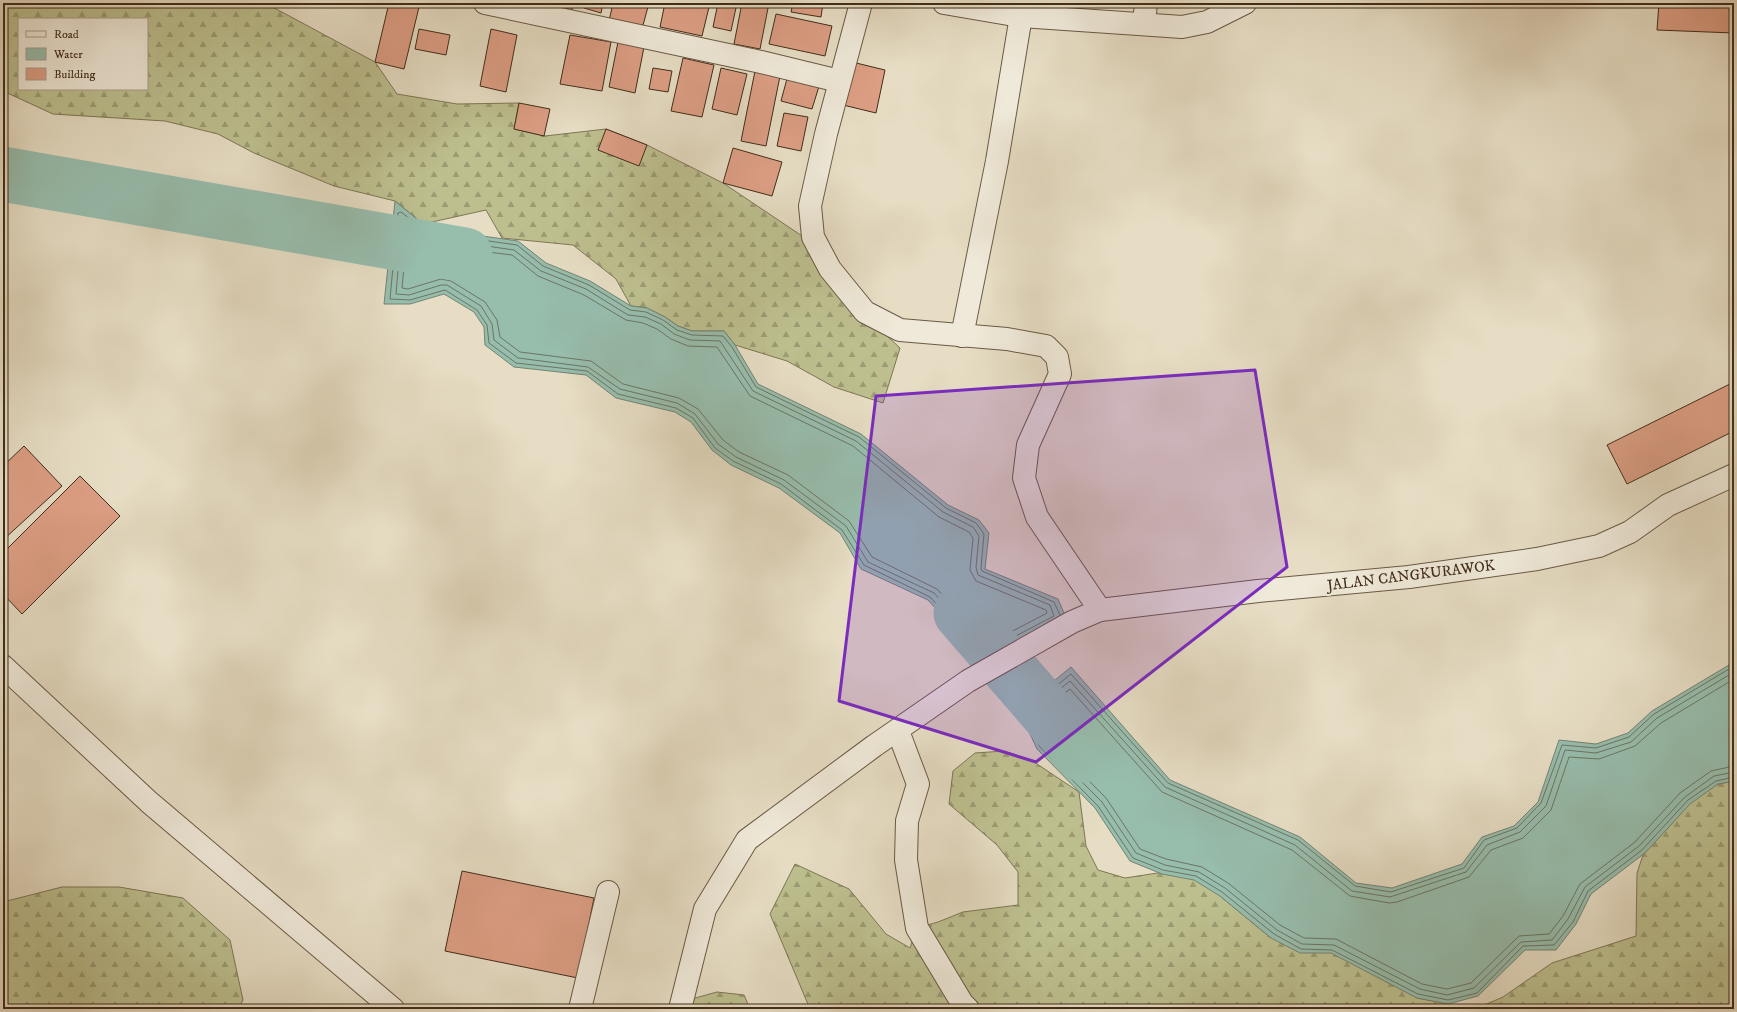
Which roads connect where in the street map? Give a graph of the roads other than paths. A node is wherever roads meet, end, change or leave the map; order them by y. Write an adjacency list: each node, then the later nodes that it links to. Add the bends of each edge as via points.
1 (485, 3): 7 (street)
2 (861, 3): 7 (street)
3 (944, 3): 5 (street)
4 (1245, 3): 6 (street, via 1207,22 1182,27)
5 (1024, 9): 6 (street); 8 (street)
6 (1145, 14)
7 (839, 81): 8 (street, via 810,206 813,237 830,270 865,312 900,330)
8 (962, 336): 10 (street, via 1007,339 1046,346 1057,357 1060,374 1028,445 1024,478 1037,517)
9 (1734, 475): 10 (street, JALAN CANGKURAWOK, via 1668,505 1630,532 1605,543 1537,559 1409,577 1258,591)
10 (1100, 610): 12 (street, JALAN CANGKURAWOK, via 1072,622 968,682)
11 (3, 666): 14 (street, via 149,802)
12 (898, 731): 16 (street, via 747,840 704,909); 17 (street, via 918,784 907,821 906,860 917,928)
13 (608, 892): 15 (street)
14 (394, 1009)
15 (580, 1009)
16 (680, 1009)
17 (968, 1009)

